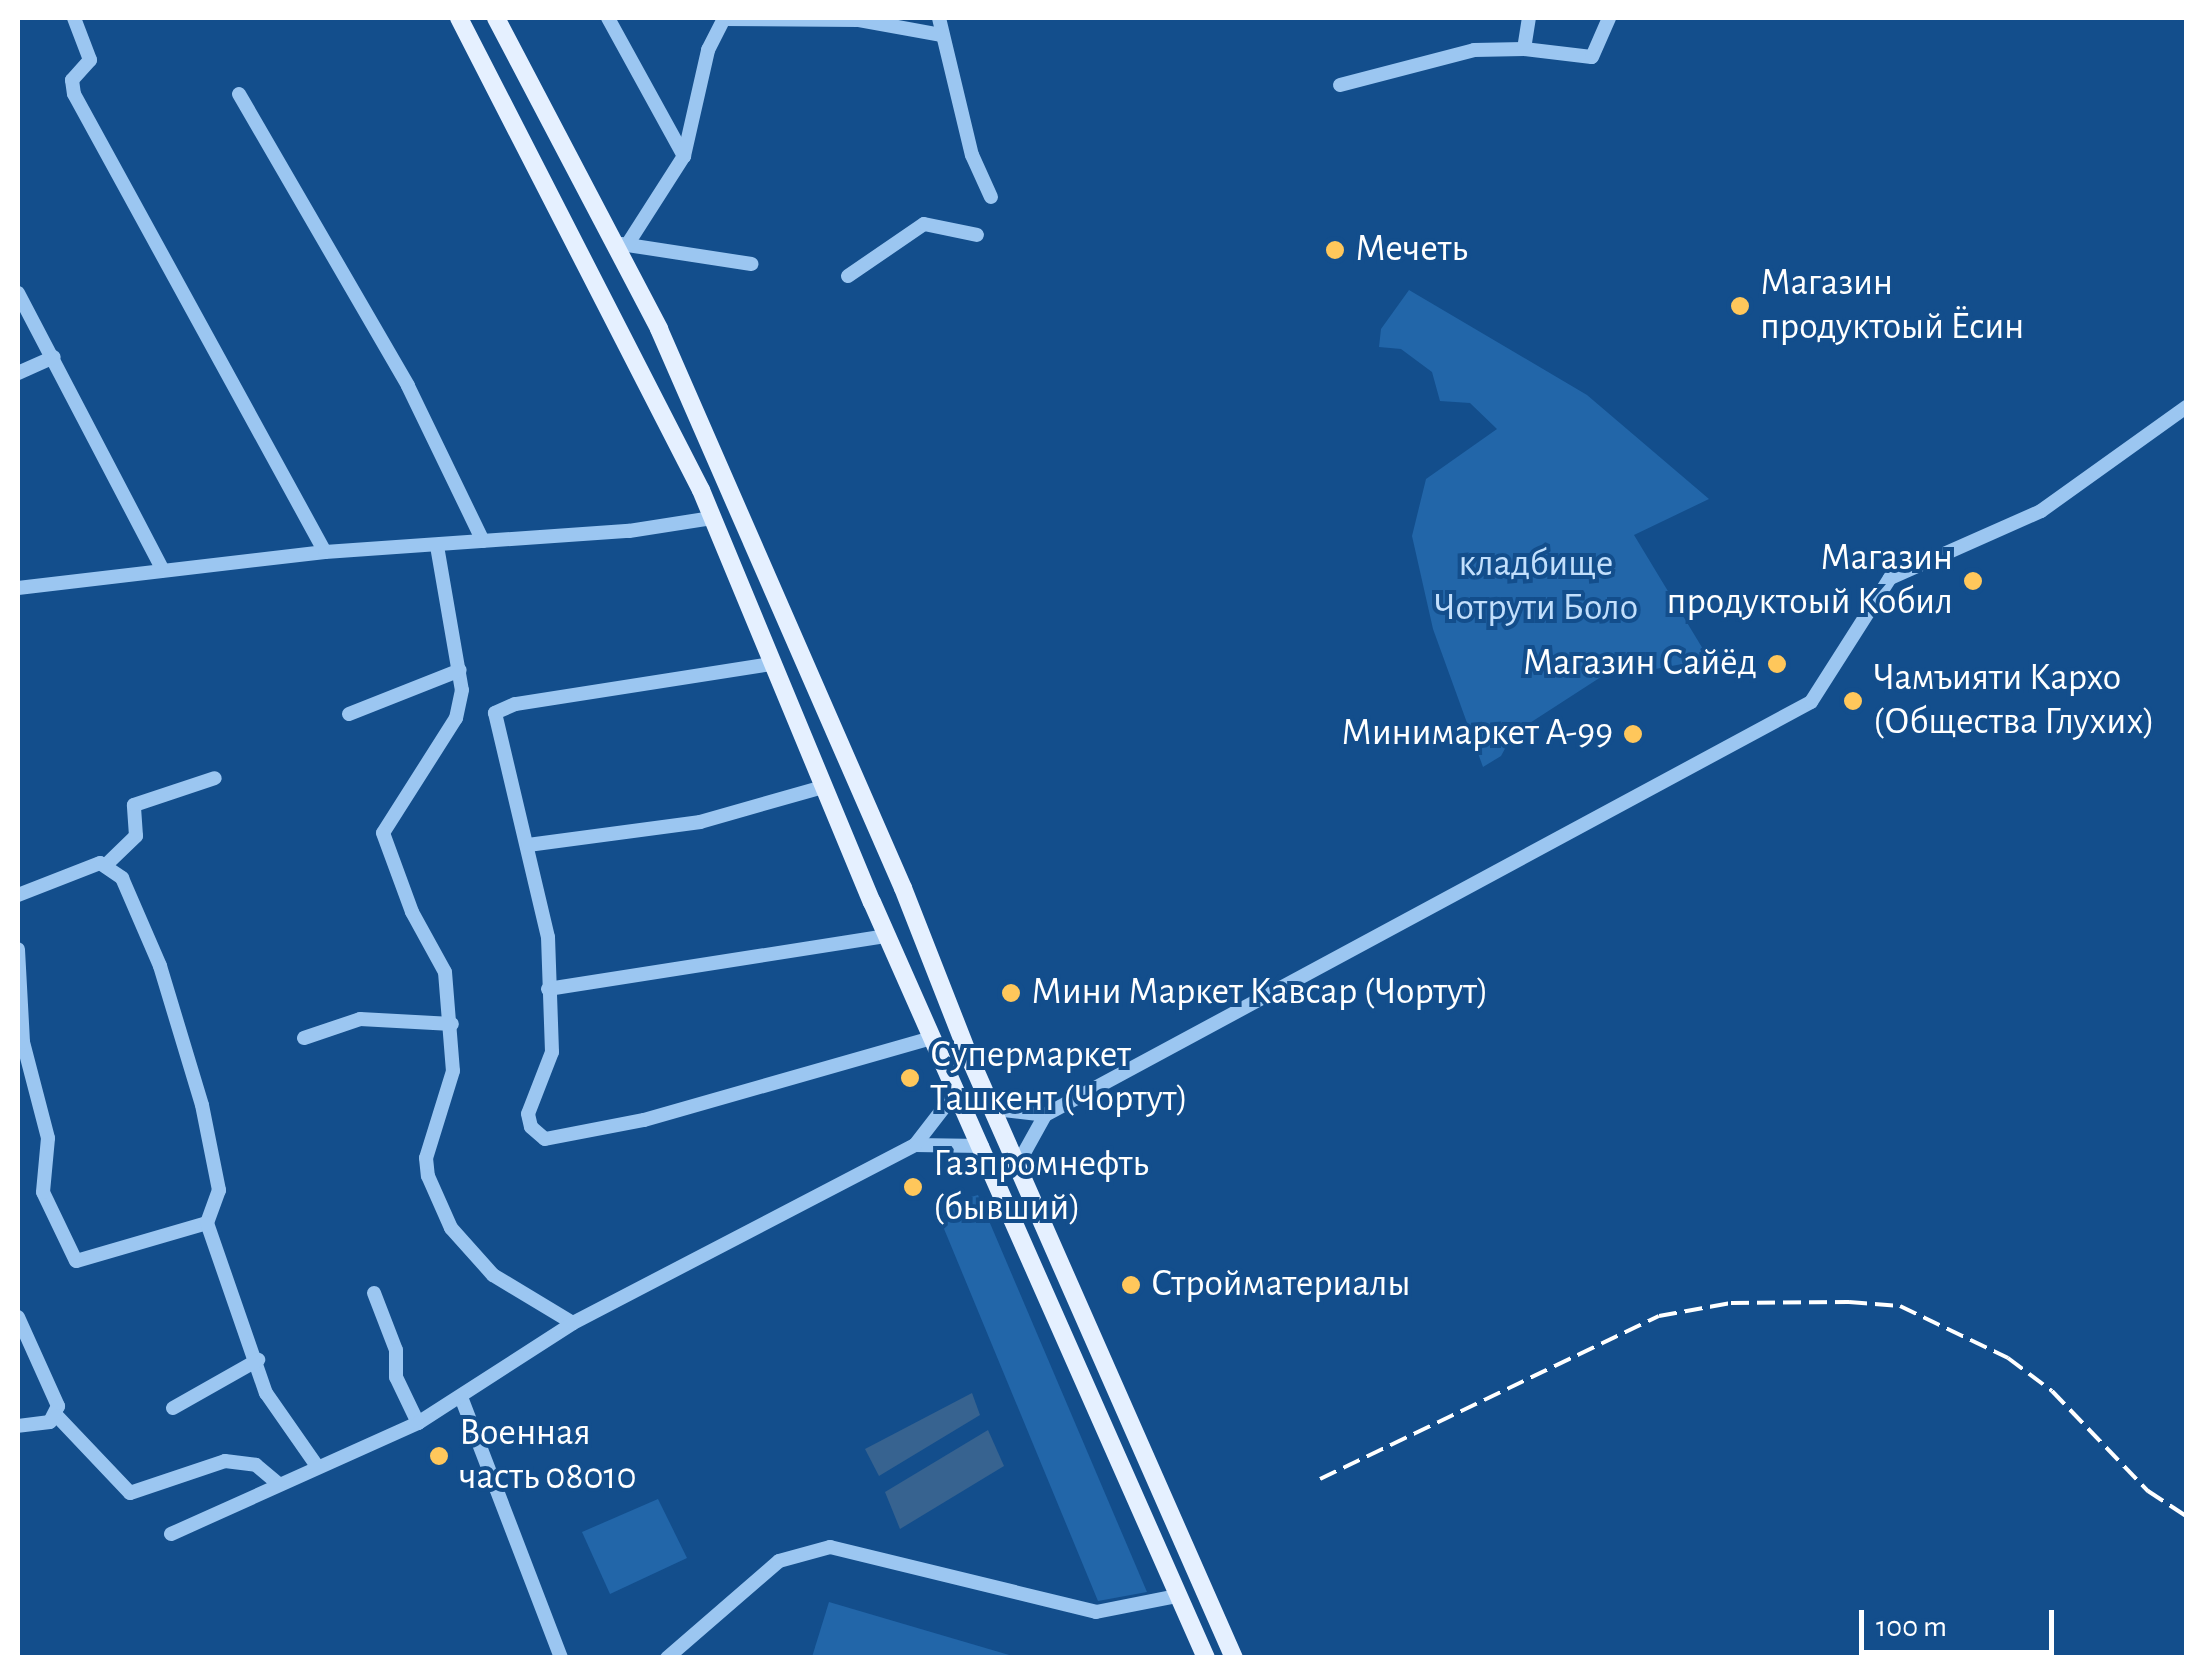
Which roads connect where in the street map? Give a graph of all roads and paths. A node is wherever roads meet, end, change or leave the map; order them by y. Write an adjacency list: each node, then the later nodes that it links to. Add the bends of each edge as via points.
1 (74, 18): 28 (street, via 90,60 72,80 74,94)
2 (458, 18): 23 (main road)
3 (496, 18): 16 (main road)
4 (608, 18): 13 (street)
5 (724, 18): 9 (street, via 859,20); 13 (street, via 708,50)
6 (939, 18): 9 (street)
7 (1529, 18): 10 (street)
8 (1609, 18): 10 (street, via 1592,57)
9 (941, 35): 14 (street, via 972,156)
10 (1524, 49): 11 (street, via 1474,50)
11 (1340, 85)
12 (238, 94): 26 (street, via 408,386)
13 (684, 156): 16 (street)
14 (991, 197)
15 (977, 235): 18 (street, via 924,224)
16 (621, 244): 17 (street); 22 (main road)
17 (751, 264)
18 (848, 276)
19 (18, 293): 20 (street)
20 (54, 358): 21 (street); 29 (street)
21 (18, 373)
22 (682, 382): 23 (main road); 38 (main road)
23 (654, 394): 25 (main road)
24 (2186, 407): 49 (street, via 2040,511 1890,578 1811,702)
25 (712, 518): 26 (street, via 629,532); 31 (main road)
26 (483, 541): 27 (street)
27 (438, 546): 28 (street); 32 (street)
28 (325, 552): 29 (street)
29 (163, 570): 30 (street)
30 (18, 588)
31 (771, 664): 35 (main road); 36 (street, via 515,704 495,713)
32 (460, 670): 33 (street); 44 (street, via 456,718 382,833 412,912 445,972)
33 (350, 714)
34 (216, 778): 37 (street, via 134,804 136,836)
35 (822, 787): 36 (street, via 700,822); 40 (main road)
36 (528, 845): 43 (street, via 548,937)
37 (108, 863): 39 (street); 53 (street, via 136,904 188,1052 218,1190)
38 (903, 888): 40 (main road); 48 (main road)
39 (18, 895)
40 (872, 902): 41 (main road)
41 (887, 936): 43 (street); 46 (main road)
42 (18, 949): 53 (street, via 23,1042 48,1138 43,1192 76,1261)
43 (548, 989): 46 (street, via 552,1052 528,1114 534,1134 545,1140 764,1090)
44 (452, 1024): 45 (street, via 360,1019); 56 (street, via 453,1071 426,1158 436,1196 452,1228 493,1275)
45 (304, 1038)
46 (932, 1038): 47 (main road)
47 (956, 1092): 50 (street); 51 (main road)
48 (995, 1109): 49 (street); 52 (main road)
49 (1044, 1115): 52 (street)
50 (915, 1145): 51 (street); 56 (street)
51 (982, 1146): 59 (main road)
52 (1020, 1162): 58 (main road)
53 (206, 1223): 57 (street)
54 (374, 1293): 63 (street, via 396,1350 396,1377)
55 (18, 1318): 62 (street)
56 (573, 1323): 60 (street)
57 (258, 1360): 61 (street); 65 (street, via 266,1392)
58 (1102, 1360): 59 (main road); 72 (main road)
59 (1082, 1369): 68 (main road)
60 (461, 1398): 63 (street); 69 (street)
61 (173, 1408)
62 (57, 1416): 64 (street); 66 (street, via 130,1493 225,1460 256,1465)
63 (418, 1423): 65 (street)
64 (18, 1426)
65 (317, 1466): 66 (street)
66 (279, 1484): 67 (street)
67 (171, 1534)
68 (1177, 1596): 70 (street, via 1096,1612 830,1547 778,1561); 71 (main road)
69 (561, 1658)
70 (667, 1658)
71 (1206, 1658)
72 (1234, 1658)

